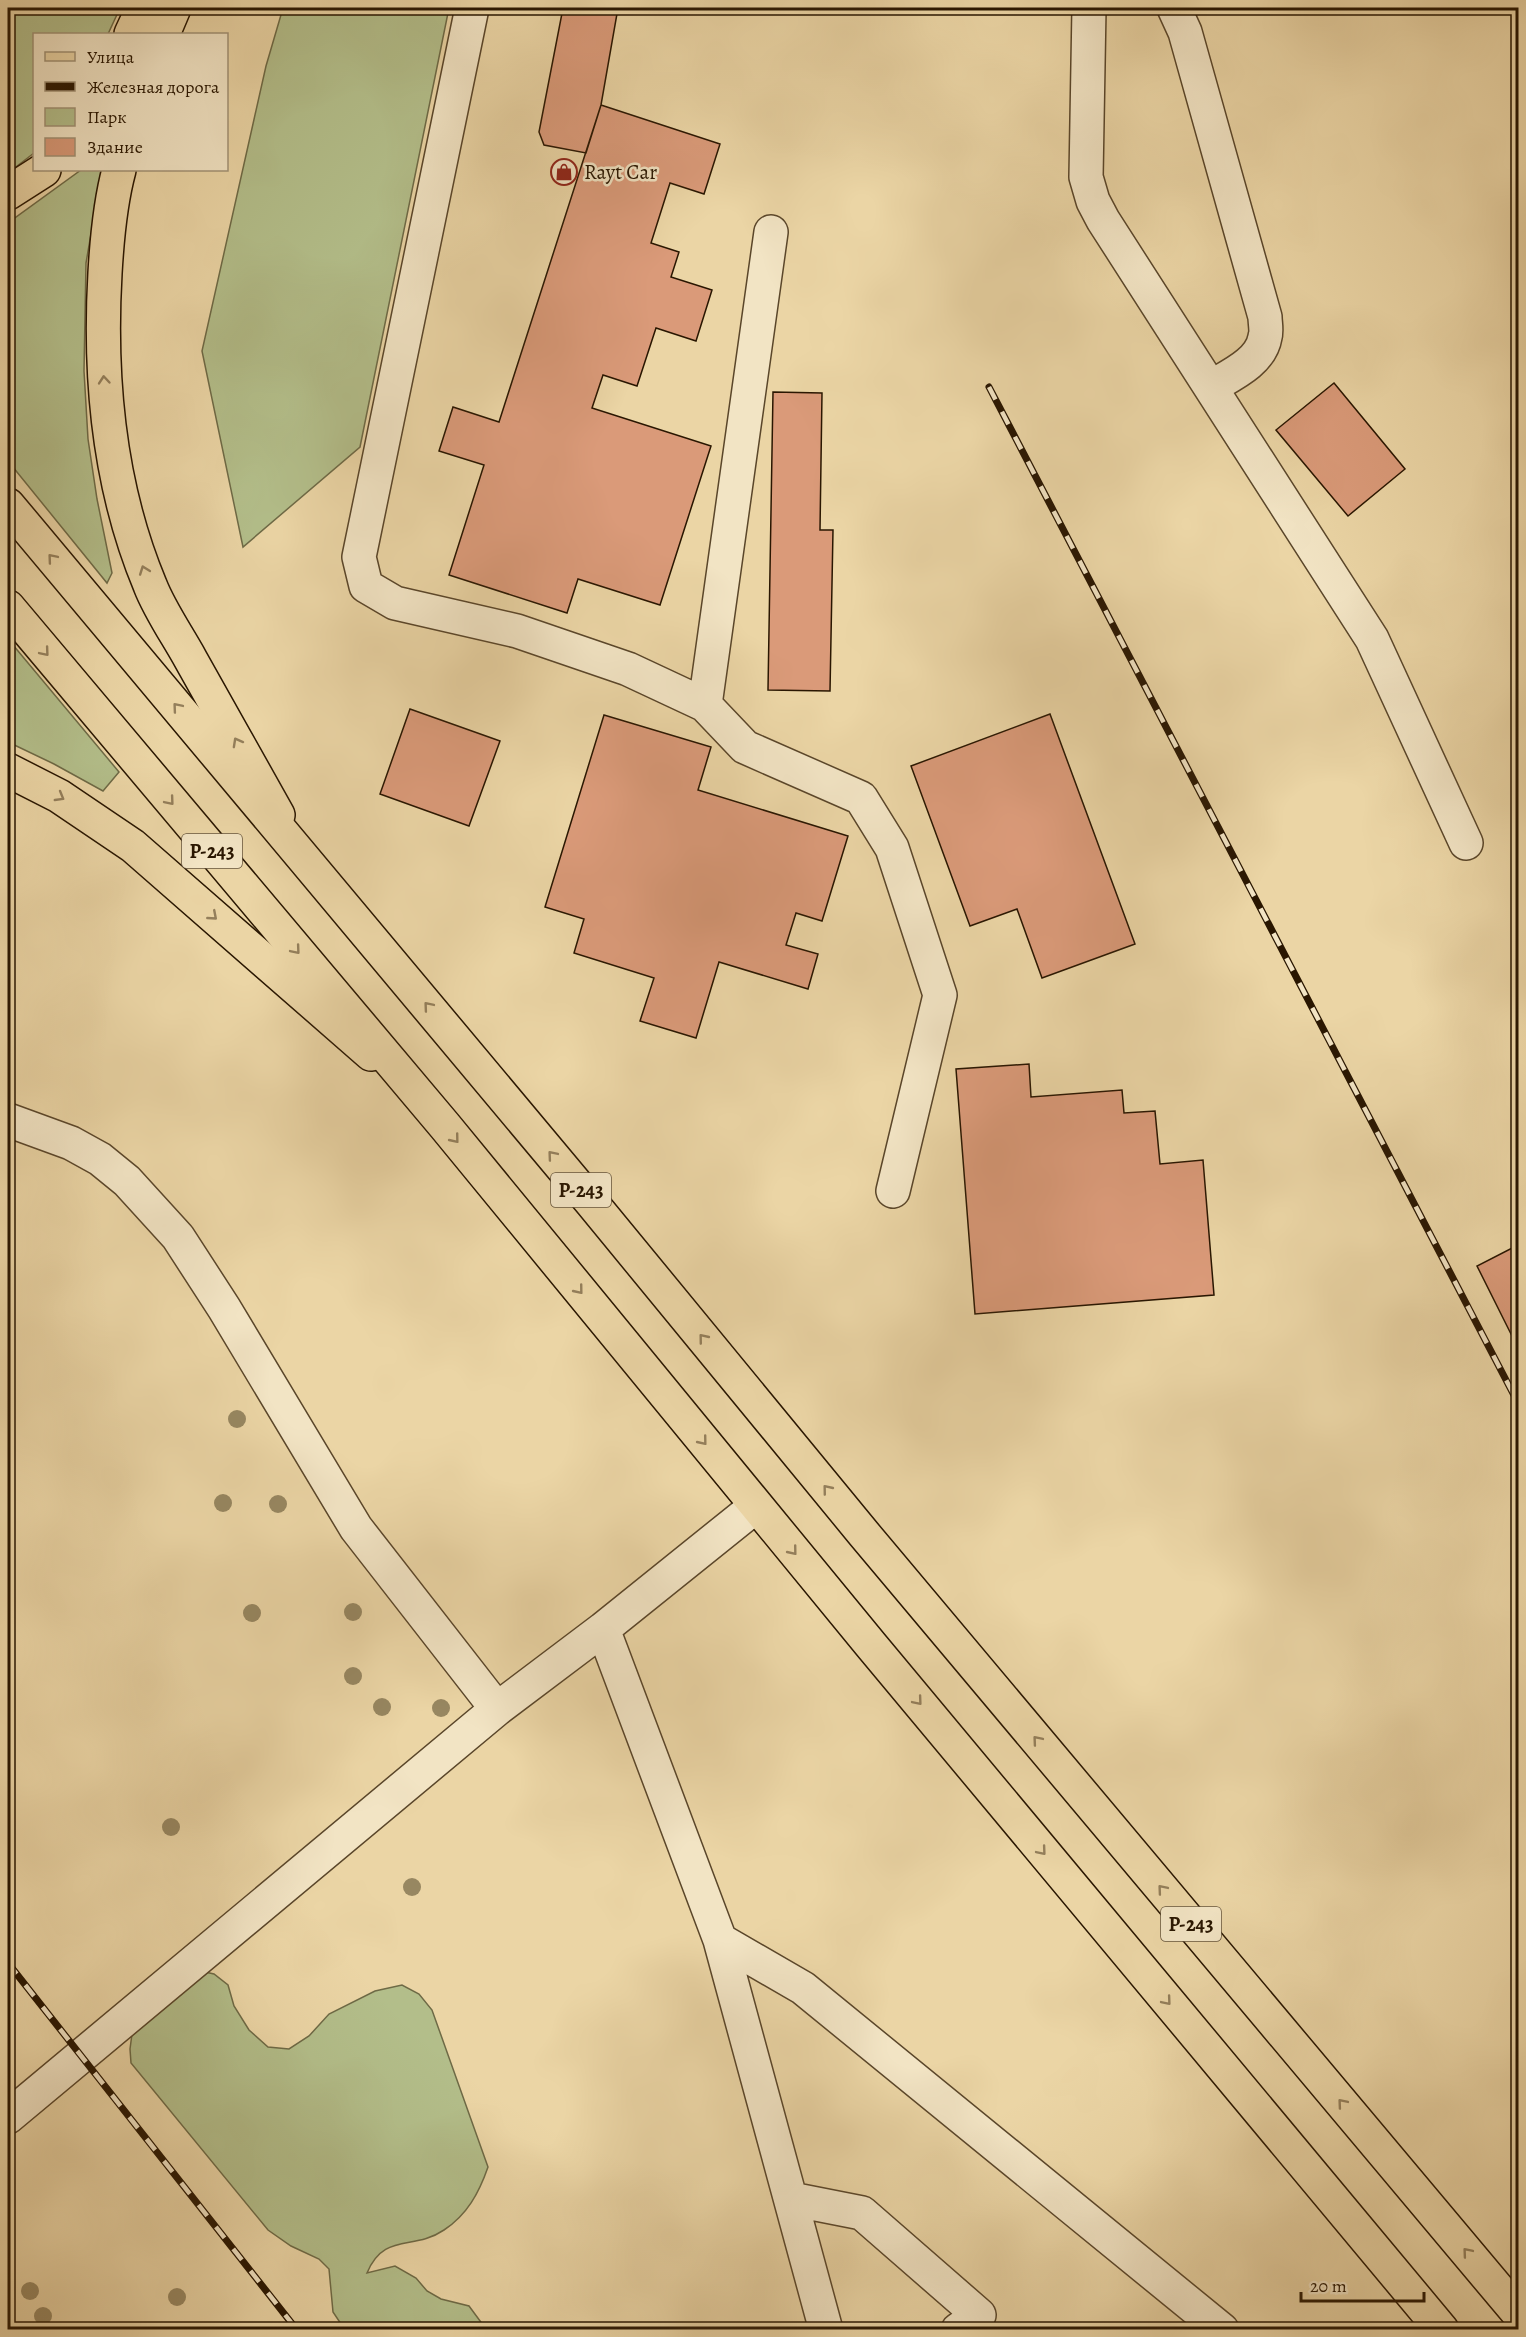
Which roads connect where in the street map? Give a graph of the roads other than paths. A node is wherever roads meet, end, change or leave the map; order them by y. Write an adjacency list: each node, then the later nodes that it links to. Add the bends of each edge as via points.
1 (142, 8): 6 (main road)
2 (174, 8): 7 (main road)
3 (472, 8): 15 (lane, via 359,557 366,586 395,603 517,631 628,669)
4 (1089, 8): 12 (lane, via 1086,177 1093,201)
5 (1174, 8): 12 (lane, via 1185,32 1266,336 1261,350 1248,364)
6 (131, 33)
7 (163, 33)
8 (42, 171): 10 (main road)
9 (119, 171): 18 (main road, one-way to 9, via 150,587 135,545 112,446 104,377 106,249)
10 (8, 193)
11 (771, 232): 15 (lane)
12 (1211, 387): 17 (lane, via 1372,639)
13 (8, 505): 18 (main road, Р-243, one-way to 13)
14 (8, 607): 19 (main road, Р-243, one-way to 19)
15 (705, 705): 21 (lane, via 745,747 861,798 892,848 940,995)
16 (8, 770): 19 (main road, one-way to 19, via 59,796 133,846)
17 (1466, 843)
18 (296, 848): 28 (main road, Р-243, one-way to 18, via 864,1534)
19 (418, 1094): 22 (main road, Р-243, one-way to 22)
20 (8, 1120): 24 (lane, via 71,1143 100,1159 178,1237 356,1528)
21 (893, 1191)
22 (756, 1506): 23 (lane); 32 (main road, Р-243, one-way to 32)
23 (603, 1629): 24 (lane); 25 (lane)
24 (497, 1709): 26 (lane)
25 (720, 1940): 27 (lane); 31 (lane, via 803,1988)
26 (8, 2116)
27 (791, 2199): 29 (lane, via 862,2213); 30 (lane)
28 (1518, 2313)
29 (977, 2325)
30 (826, 2330)
31 (1222, 2330)
32 (1442, 2330)

